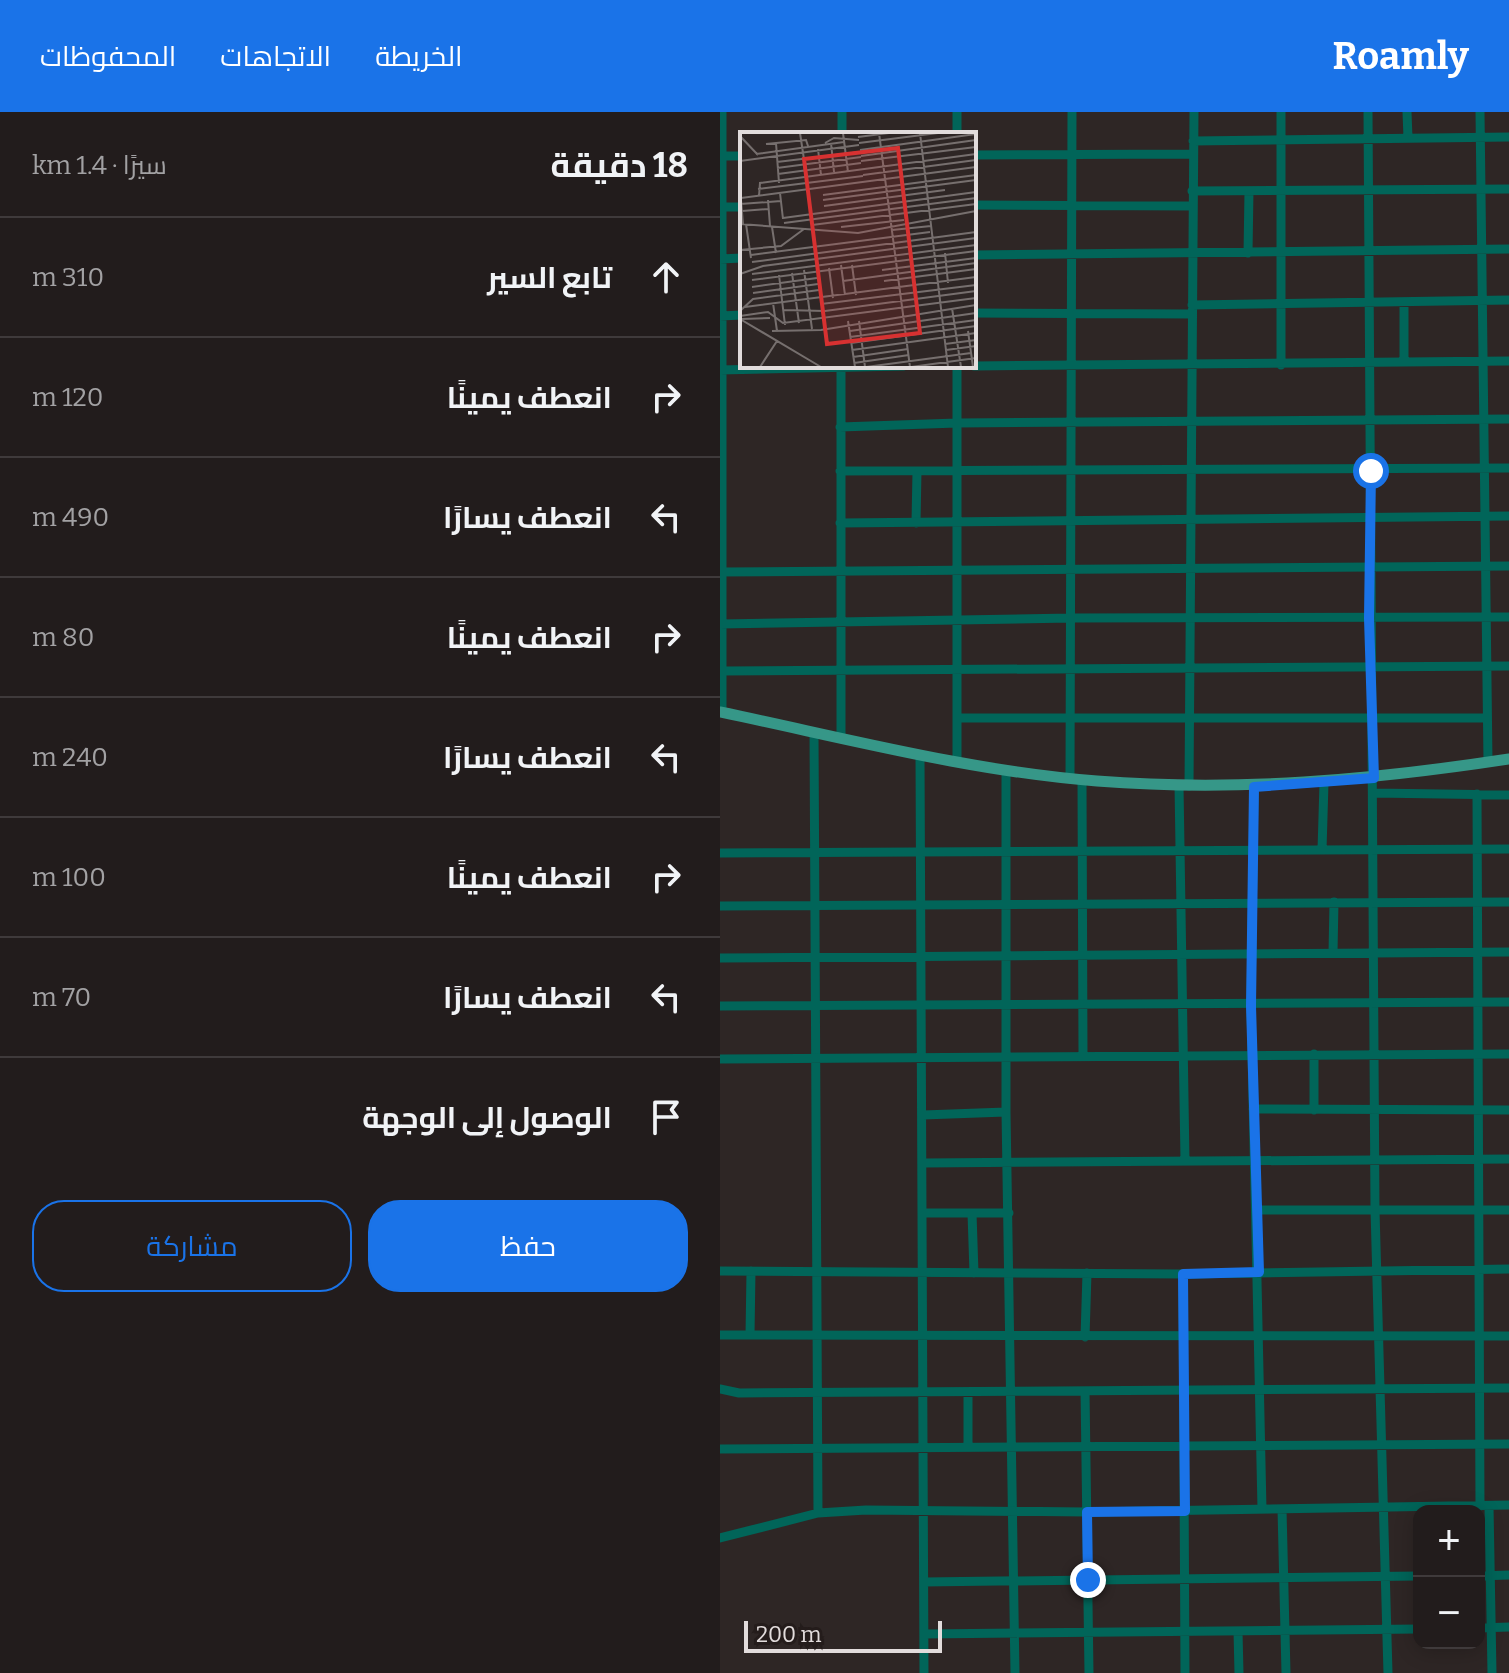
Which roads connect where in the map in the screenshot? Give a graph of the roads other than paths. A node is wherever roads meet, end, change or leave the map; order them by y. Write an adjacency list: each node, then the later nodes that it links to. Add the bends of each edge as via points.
1 (722, 112): 16 (street)
2 (1072, 112): 17 (street)
3 (1194, 112): 12 (street)
4 (1281, 112): 13 (street)
5 (1368, 112): 11 (street)
6 (1407, 112): 9 (street)
7 (1480, 112): 10 (street)
8 (1509, 137): 10 (street)
9 (1408, 138): 10 (street); 11 (street)
10 (1481, 138): 18 (street)
11 (1369, 139): 13 (street); 20 (street)
12 (1193, 141): 13 (street); 14 (street)
13 (1281, 142): 23 (street)
14 (1193, 154): 17 (street); 21 (street)
15 (976, 155): 17 (street)
16 (721, 156): 26 (street)
17 (1072, 156): 27 (street)
18 (1481, 189): 19 (street); 20 (street); 28 (street)
19 (1509, 189)
20 (1369, 190): 23 (street); 30 (street)
21 (1192, 191): 22 (street); 25 (street)
22 (1249, 191): 23 (street); 32 (street)
23 (1280, 191): 33 (street)
24 (976, 205): 27 (street)
25 (1193, 206): 27 (street); 31 (street)
26 (721, 207): 36 (street)
27 (1072, 207): 34 (street)
28 (1482, 249): 29 (street); 30 (street); 37 (street)
29 (1509, 249)
30 (1369, 251): 33 (street); 40 (street)
31 (1192, 253): 32 (street); 34 (street); 42 (street)
32 (1248, 253): 33 (street)
33 (1282, 253): 41 (street)
34 (1073, 254): 35 (street); 44 (street)
35 (976, 255)
36 (721, 259): 45 (street)
37 (1482, 300): 38 (street); 39 (street); 48 (street)
38 (1509, 300)
39 (1404, 302): 40 (street); 47 (street)
40 (1369, 303): 41 (street); 49 (street)
41 (1281, 305): 42 (street); 51 (street)
42 (1192, 310): 44 (street); 50 (street)
43 (976, 313): 44 (street)
44 (1074, 314): 53 (street)
45 (721, 316): 57 (street)
46 (1509, 361): 48 (street)
47 (1404, 362): 48 (street); 49 (street)
48 (1483, 362): 58 (street)
49 (1368, 363): 51 (street); 60 (street)
50 (1191, 364): 51 (street); 53 (street); 61 (street)
51 (1281, 365)
52 (976, 366): 53 (street)
53 (1073, 367): 62 (street)
54 (781, 368): 57 (street)
55 (841, 368): 64 (street)
56 (957, 368): 63 (street)
57 (721, 370): 88 (street)
58 (1484, 419): 59 (street); 60 (street); 66 (street)
59 (1509, 419)
60 (1370, 420): 61 (street); 71 (street)
61 (1191, 421): 62 (street); 72 (street)
62 (1071, 422): 63 (street); 67 (street)
63 (957, 423): 64 (street); 70 (street)
64 (840, 427): 68 (street)
65 (1509, 468): 66 (street)
66 (1484, 469): 71 (street); 73 (street)
67 (1071, 470): 70 (street); 72 (street); 76 (street)
68 (840, 471): 69 (street); 79 (street)
69 (917, 471): 70 (street); 80 (street)
70 (957, 471): 77 (street)
71 (1371, 471): 72 (street); 75 (street)
72 (1191, 472): 78 (street)
73 (1484, 516): 74 (street); 75 (street); 81 (street)
74 (1509, 516)
75 (1371, 520): 78 (street); 85 (street)
76 (1071, 521): 77 (street); 78 (street); 83 (street)
77 (957, 522): 80 (street); 84 (street)
78 (1191, 522): 87 (street)
79 (840, 523): 80 (street); 86 (street)
80 (916, 523)
81 (1485, 566): 82 (street); 85 (street); 89 (street)
82 (1509, 566)
83 (1071, 568): 84 (street); 87 (street); 91 (street)
84 (957, 569): 86 (street); 93 (street)
85 (1370, 569): 87 (street); 92 (street)
86 (839, 570): 88 (street); 95 (street)
87 (1190, 570): 94 (street)
88 (722, 572): 96 (street)
89 (1485, 617): 90 (street); 92 (street); 98 (street)
90 (1509, 617)
91 (1071, 618): 93 (street); 94 (street); 102 (street)
92 (1369, 618): 94 (street); 97 (street)
93 (957, 619): 95 (street); 101 (street)
94 (1189, 619): 100 (street)
95 (839, 620): 96 (street); 104 (street)
96 (722, 624): 103 (street)
97 (1370, 666): 98 (street); 100 (street); 110 (street)
98 (1485, 666): 99 (street); 107 (street)
99 (1509, 666)
100 (1189, 668): 102 (street); 109 (street)
101 (957, 669): 102 (street); 104 (street); 106 (street)
102 (1071, 669): 108 (street)
103 (723, 671): 104 (street); 105 (street)
104 (838, 671): 112 (street)
105 (721, 712): 111 (main road)
106 (957, 718): 108 (street); 115 (street)
107 (1486, 718): 110 (street); 116 (street)
108 (1071, 719): 109 (street); 119 (street)
109 (1189, 721): 110 (street); 121 (street)
110 (1372, 721): 118 (street)
111 (814, 732): 112 (main road); 135 (street)
112 (841, 738): 113 (main road)
113 (920, 756): 115 (main road); 136 (street)
114 (1509, 759): 116 (main road)
115 (957, 762): 117 (main road)
116 (1488, 762): 118 (main road)
117 (1006, 771): 119 (main road); 133 (street)
118 (1374, 778): 120 (main road); 123 (street)
119 (1076, 779): 121 (main road); 132 (street)
120 (1324, 783): 122 (main road); 129 (street)
121 (1184, 786): 122 (main road); 127 (street)
122 (1254, 787): 128 (street)
123 (1374, 793): 124 (street); 130 (street)
124 (1477, 794): 125 (street); 131 (street)
125 (1509, 795)
126 (1509, 849): 131 (street)
127 (1180, 850): 128 (street); 132 (street); 142 (street)
128 (1253, 850): 129 (street); 143 (street)
129 (1322, 850): 130 (street)
130 (1374, 850): 131 (street); 138 (street)
131 (1477, 850): 139 (street)
132 (1083, 851): 133 (street); 145 (street)
133 (1006, 852): 136 (street); 141 (street)
134 (720, 853): 135 (street)
135 (815, 853): 136 (street); 146 (street)
136 (922, 853): 144 (street)
137 (1334, 902): 138 (street); 143 (street); 150 (street)
138 (1375, 902): 139 (street); 151 (street)
139 (1477, 902): 140 (street); 148 (street)
140 (1509, 902)
141 (1006, 903): 144 (street); 145 (street); 154 (street)
142 (1180, 903): 143 (street); 145 (street); 152 (street)
143 (1253, 903): 153 (street)
144 (922, 904): 146 (street); 157 (street)
145 (1084, 904): 155 (street)
146 (815, 905): 147 (street); 156 (street)
147 (720, 906)
148 (1476, 952): 149 (street); 151 (street); 159 (street)
149 (1509, 952)
150 (1333, 953): 151 (street); 153 (street)
151 (1374, 953): 161 (street)
152 (1181, 954): 153 (street); 155 (street); 165 (street)
153 (1252, 954): 168 (street)
154 (1006, 955): 155 (street); 157 (street); 163 (street)
155 (1084, 955): 164 (street)
156 (816, 956): 157 (street); 158 (street); 162 (street)
157 (922, 956): 167 (street)
158 (720, 958)
159 (1477, 1002): 160 (street); 161 (street); 173 (street)
160 (1509, 1002)
161 (1374, 1004): 168 (street); 172 (street)
162 (816, 1005): 166 (street); 167 (street); 178 (street)
163 (1006, 1005): 164 (street); 167 (street); 175 (street)
164 (1084, 1005): 165 (street); 176 (street)
165 (1182, 1005): 168 (street); 170 (street)
166 (720, 1006)
167 (922, 1006): 177 (street)
168 (1251, 1006): 169 (street)
169 (1252, 1053): 170 (street); 171 (street); 180 (street)
170 (1182, 1054): 176 (street); 190 (street)
171 (1314, 1054): 172 (street); 181 (street)
172 (1375, 1054): 173 (street); 182 (street)
173 (1478, 1054): 174 (street); 184 (street)
174 (1509, 1054)
175 (1006, 1055): 176 (street); 177 (street); 185 (street)
176 (1083, 1055)
177 (922, 1056): 178 (street); 186 (street)
178 (816, 1058): 179 (street); 206 (street)
179 (720, 1059)
180 (1253, 1109): 181 (street); 191 (street)
181 (1314, 1110): 182 (street)
182 (1374, 1110): 184 (street); 189 (street)
183 (1509, 1110): 184 (street)
184 (1478, 1111): 187 (street)
185 (1006, 1112): 186 (street); 192 (street)
186 (923, 1115): 193 (street)
187 (1478, 1159): 188 (street); 189 (street); 196 (street)
188 (1509, 1159)
189 (1375, 1160): 191 (street); 195 (street)
190 (1185, 1161): 191 (street); 192 (street)
191 (1255, 1161): 194 (street)
192 (1007, 1162): 193 (street); 200 (street)
193 (924, 1163): 198 (street)
194 (1257, 1210): 195 (street); 207 (street)
195 (1375, 1210): 196 (street); 201 (street)
196 (1479, 1210): 197 (street); 203 (street)
197 (1509, 1210)
198 (924, 1213): 199 (street); 208 (street)
199 (972, 1213): 200 (street); 209 (street)
200 (1009, 1213): 210 (street)
201 (1376, 1269): 203 (street); 207 (street); 216 (street)
202 (1509, 1269): 203 (street)
203 (1479, 1270): 219 (street)
204 (720, 1271): 205 (street)
205 (751, 1271): 206 (street); 214 (street)
206 (818, 1272): 208 (street); 215 (street)
207 (1259, 1272): 212 (street); 218 (street)
208 (924, 1273): 209 (street); 217 (street)
209 (974, 1273): 210 (street)
210 (1012, 1273): 211 (street); 221 (street)
211 (1087, 1273): 212 (street); 222 (street)
212 (1183, 1274): 223 (street)
213 (720, 1335): 214 (street)
214 (750, 1335): 215 (street)
215 (818, 1335): 217 (street); 234 (street)
216 (1377, 1335): 218 (street); 219 (street); 227 (street)
217 (924, 1336): 221 (street); 232 (street)
218 (1259, 1336): 223 (street); 228 (street)
219 (1478, 1336): 220 (street); 224 (street)
220 (1509, 1336)
221 (1011, 1337): 222 (street); 229 (street)
222 (1085, 1337): 223 (street)
223 (1183, 1337): 231 (street)
224 (1479, 1388): 225 (street); 227 (street); 236 (street)
225 (1509, 1388)
226 (720, 1389): 234 (street)
227 (1378, 1389): 228 (street); 235 (street)
228 (1260, 1390): 231 (street); 237 (street)
229 (1013, 1391): 230 (street); 233 (street); 240 (street)
230 (1085, 1391): 231 (street); 241 (street)
231 (1183, 1391): 239 (street)
232 (924, 1392): 233 (street); 234 (street); 242 (street)
233 (968, 1392): 243 (street)
234 (818, 1393): 244 (street)
235 (1379, 1443): 236 (street); 237 (street); 249 (street)
236 (1479, 1443): 238 (street); 246 (street)
237 (1260, 1444): 239 (street); 251 (street)
238 (1509, 1444)
239 (1184, 1445): 241 (street); 253 (street)
240 (1012, 1446): 241 (street); 243 (street); 255 (street)
241 (1086, 1446): 256 (street)
242 (925, 1447): 243 (street); 244 (street); 254 (street)
243 (968, 1447)
244 (818, 1448): 245 (street); 257 (street)
245 (720, 1449)
246 (1485, 1505)
247 (1509, 1505): 248 (street)
248 (1485, 1506): 262 (street)
249 (1383, 1507): 250 (street); 252 (street); 263 (street)
250 (1413, 1507)
251 (1262, 1509): 252 (street); 253 (street)
252 (1282, 1509): 264 (street)
253 (1185, 1511): 256 (street); 266 (street)
254 (924, 1512): 255 (street); 257 (street); 268 (street)
255 (1013, 1512): 256 (street); 267 (street)
256 (1087, 1512): 265 (street)
257 (818, 1513): 258 (street)
258 (720, 1538)
259 (1509, 1575): 262 (street)
260 (1413, 1576): 263 (street)
261 (1485, 1576): 262 (street)
262 (1491, 1576): 271 (street)
263 (1386, 1577): 264 (street); 274 (street)
264 (1284, 1578): 266 (street); 273 (street)
265 (1088, 1580): 266 (street); 267 (street); 279 (street)
266 (1185, 1580): 276 (street)
267 (1013, 1581): 268 (street); 277 (street)
268 (924, 1582): 278 (street)
269 (1509, 1627): 271 (street)
270 (1485, 1628): 271 (street)
271 (1492, 1628): 287 (street)
272 (1413, 1629): 274 (street)
273 (1285, 1630): 274 (street); 275 (street); 285 (street)
274 (1386, 1630): 286 (street)
275 (1238, 1631): 276 (street); 284 (street)
276 (1185, 1632): 279 (street); 283 (street)
277 (1014, 1633): 278 (street); 279 (street); 281 (street)
278 (924, 1634): 280 (street)
279 (1089, 1635): 282 (street)
280 (924, 1673)
281 (1015, 1673)
282 (1089, 1673)
283 (1185, 1673)
284 (1239, 1673)
285 (1286, 1673)
286 (1388, 1673)
287 (1492, 1673)

